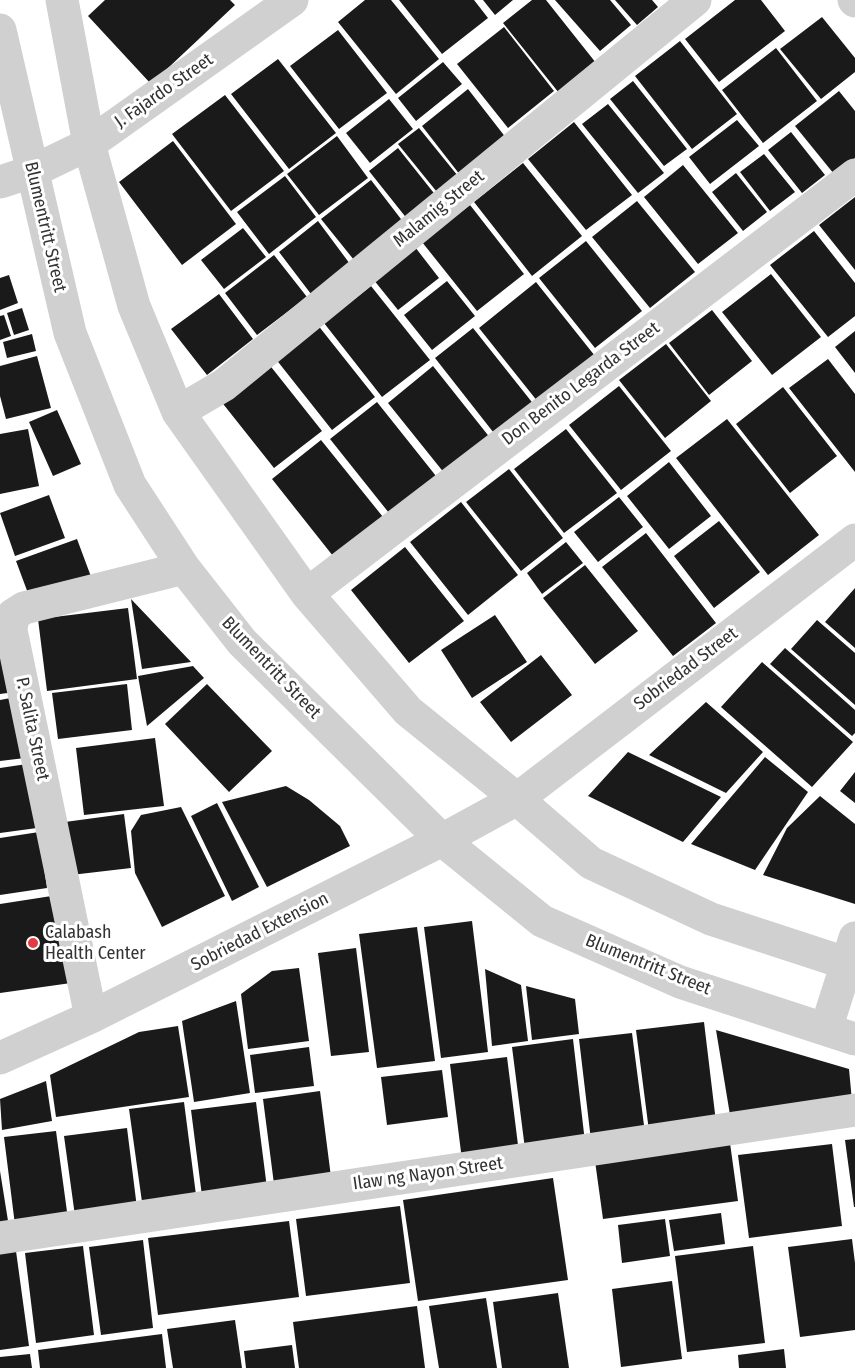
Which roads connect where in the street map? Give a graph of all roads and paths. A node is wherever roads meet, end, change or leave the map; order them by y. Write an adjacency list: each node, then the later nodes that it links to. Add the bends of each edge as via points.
1 (62, 0): 5 (street)
2 (292, 0): 5 (street, J. Fajardo Street)
3 (695, 0): 9 (street, Malamig Street, via 224,385)
4 (0, 30): 6 (street, Blumentritt Street)
5 (89, 144): 6 (street, J. Fajardo Street); 9 (street, via 134,306)
6 (31, 172): 8 (street, J. Fajardo Street); 11 (street, Blumentritt Street, via 70,333 130,485)
7 (855, 175): 12 (street, Don Benito Legarda Street)
8 (0, 182)
9 (178, 412): 12 (street)
10 (855, 540): 13 (street, Sobriedad Street)
11 (184, 568): 14 (street, Blumentritt Street, via 242,642); 16 (street, P. Salita Street, via 13,615 11,630)
12 (307, 594): 13 (street, via 408,711)
13 (517, 799): 14 (street, Sobriedad Extension); 15 (street, via 591,863 711,919)
14 (442, 840): 16 (street, Sobriedad Extension); 17 (street, Blumentritt Street, via 542,921 680,982)
15 (852, 956): 17 (street)
16 (92, 1017): 18 (street, Sobriedad Extension)
17 (840, 1034)
18 (0, 1058)
19 (855, 1110): 20 (street, Ilaw ng Nayon Street)
20 (0, 1238)

